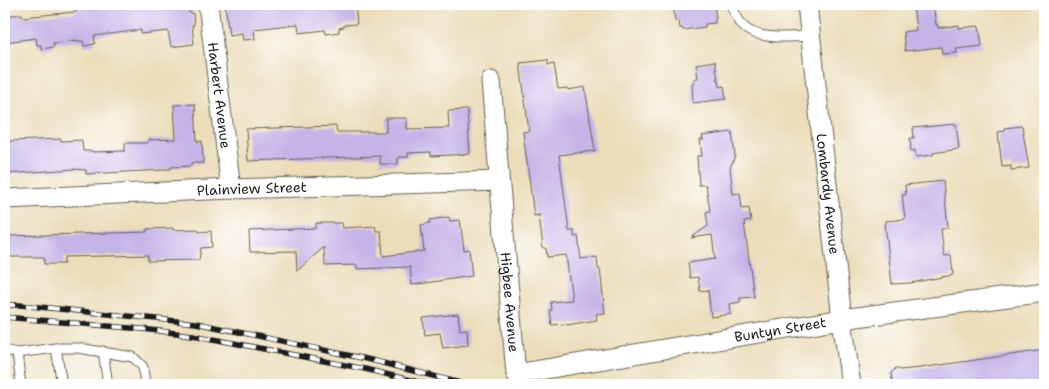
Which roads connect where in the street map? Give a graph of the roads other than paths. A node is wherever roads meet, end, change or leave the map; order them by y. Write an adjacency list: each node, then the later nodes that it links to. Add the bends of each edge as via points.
1 (208, 4): 7 (street, Harbert Avenue)
2 (730, 4): 4 (lane, via 742,26 755,34)
3 (807, 4): 4 (street, Lombardy Avenue)
4 (810, 36): 10 (street, Lombardy Avenue)
5 (491, 81): 6 (street, Higbee Avenue)
6 (499, 181): 7 (street, Plainview Street); 15 (street, Higbee Avenue)
7 (230, 188): 8 (street, Plainview Street)
8 (4, 199)
9 (1045, 292): 10 (street, Buntyn Street)
10 (842, 319): 15 (street, Buntyn Street); 20 (street, Lombardy Avenue)
11 (56, 348): 13 (lane); 14 (lane); 17 (lane)
12 (4, 350): 14 (lane)
13 (103, 351): 18 (lane); 19 (lane, via 133,357 143,367)
14 (16, 352): 16 (lane)
15 (516, 374)
16 (21, 385)
17 (62, 385)
18 (108, 385)
19 (146, 385)
20 (851, 385)

